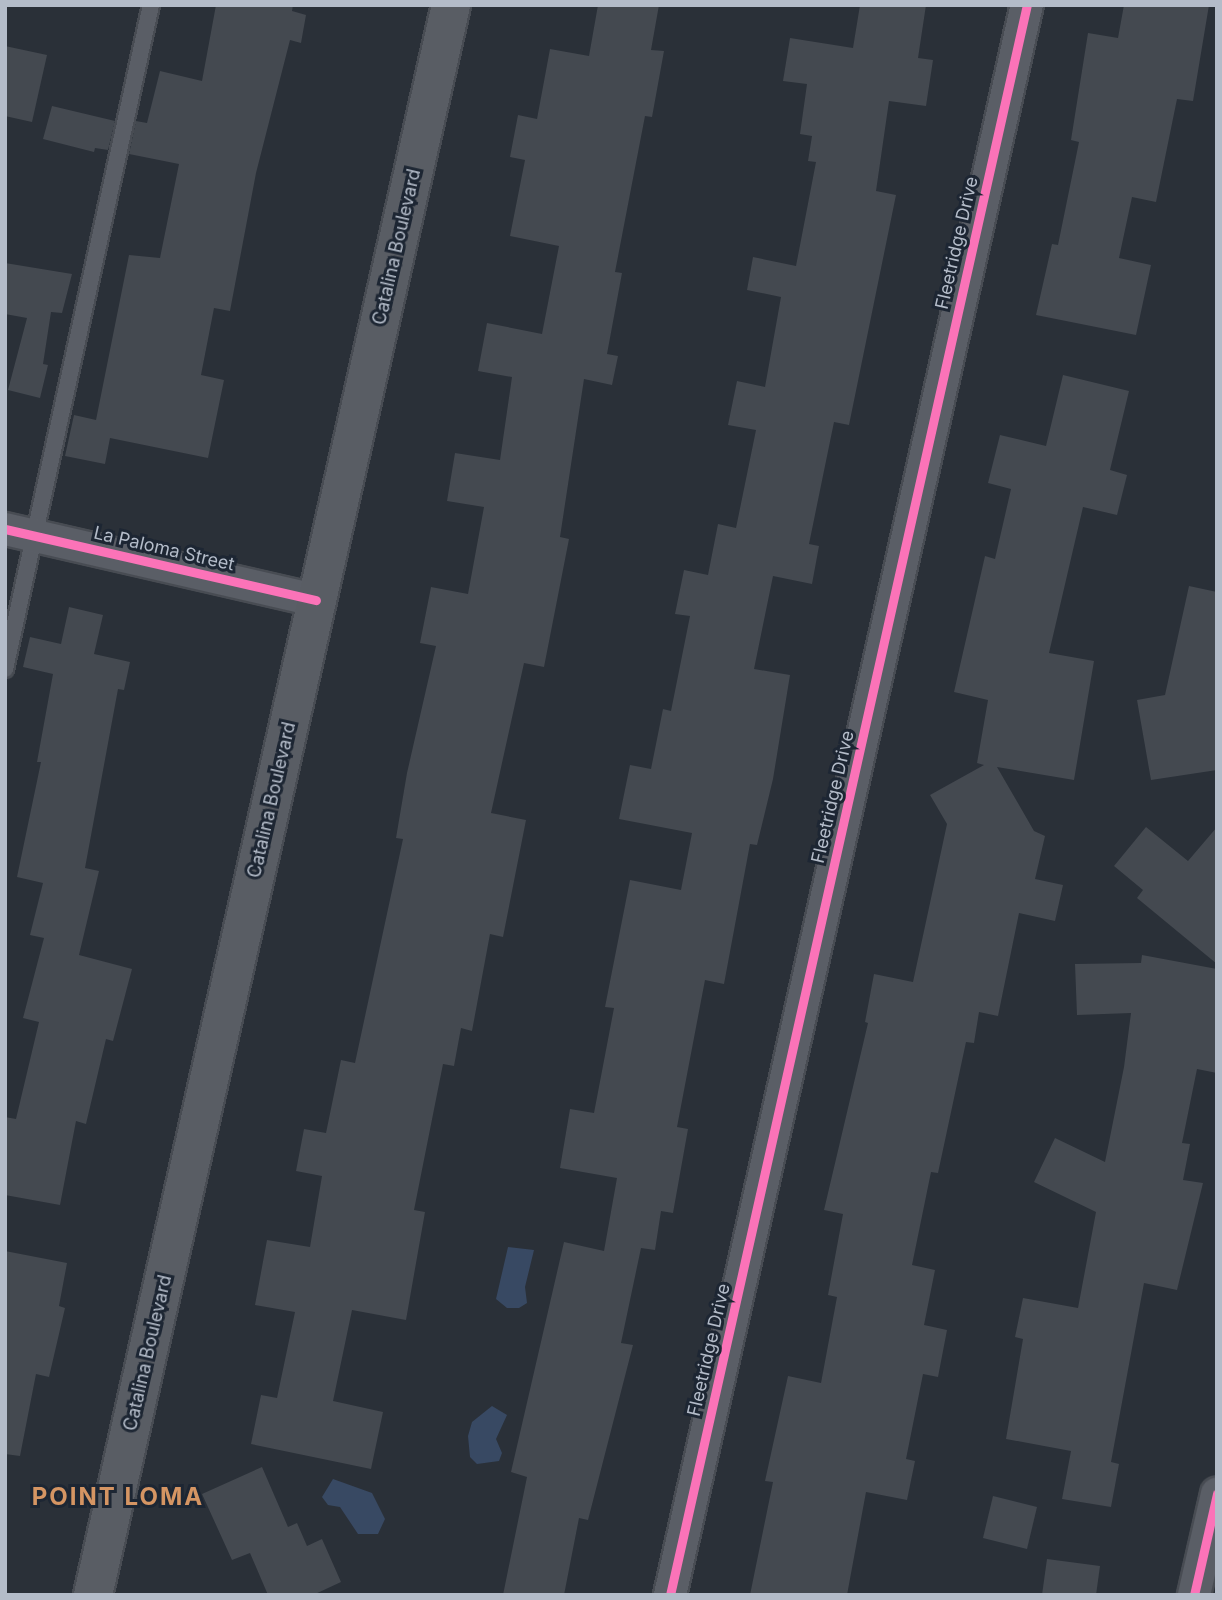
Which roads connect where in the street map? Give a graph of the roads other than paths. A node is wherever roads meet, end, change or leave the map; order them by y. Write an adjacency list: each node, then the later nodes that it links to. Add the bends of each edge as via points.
1 (151, 5): 5 (lane)
2 (452, 5): 6 (main road, Catalina Boulevard)
3 (1027, 5): 10 (street, Fleetridge Drive)
4 (5, 529): 5 (street, La Paloma Street)
5 (36, 536): 6 (street, La Paloma Street); 7 (lane)
6 (316, 600): 9 (main road, Catalina Boulevard)
7 (5, 669)
8 (1217, 1494): 11 (street)
9 (93, 1595)
10 (670, 1595)
11 (1194, 1595)

